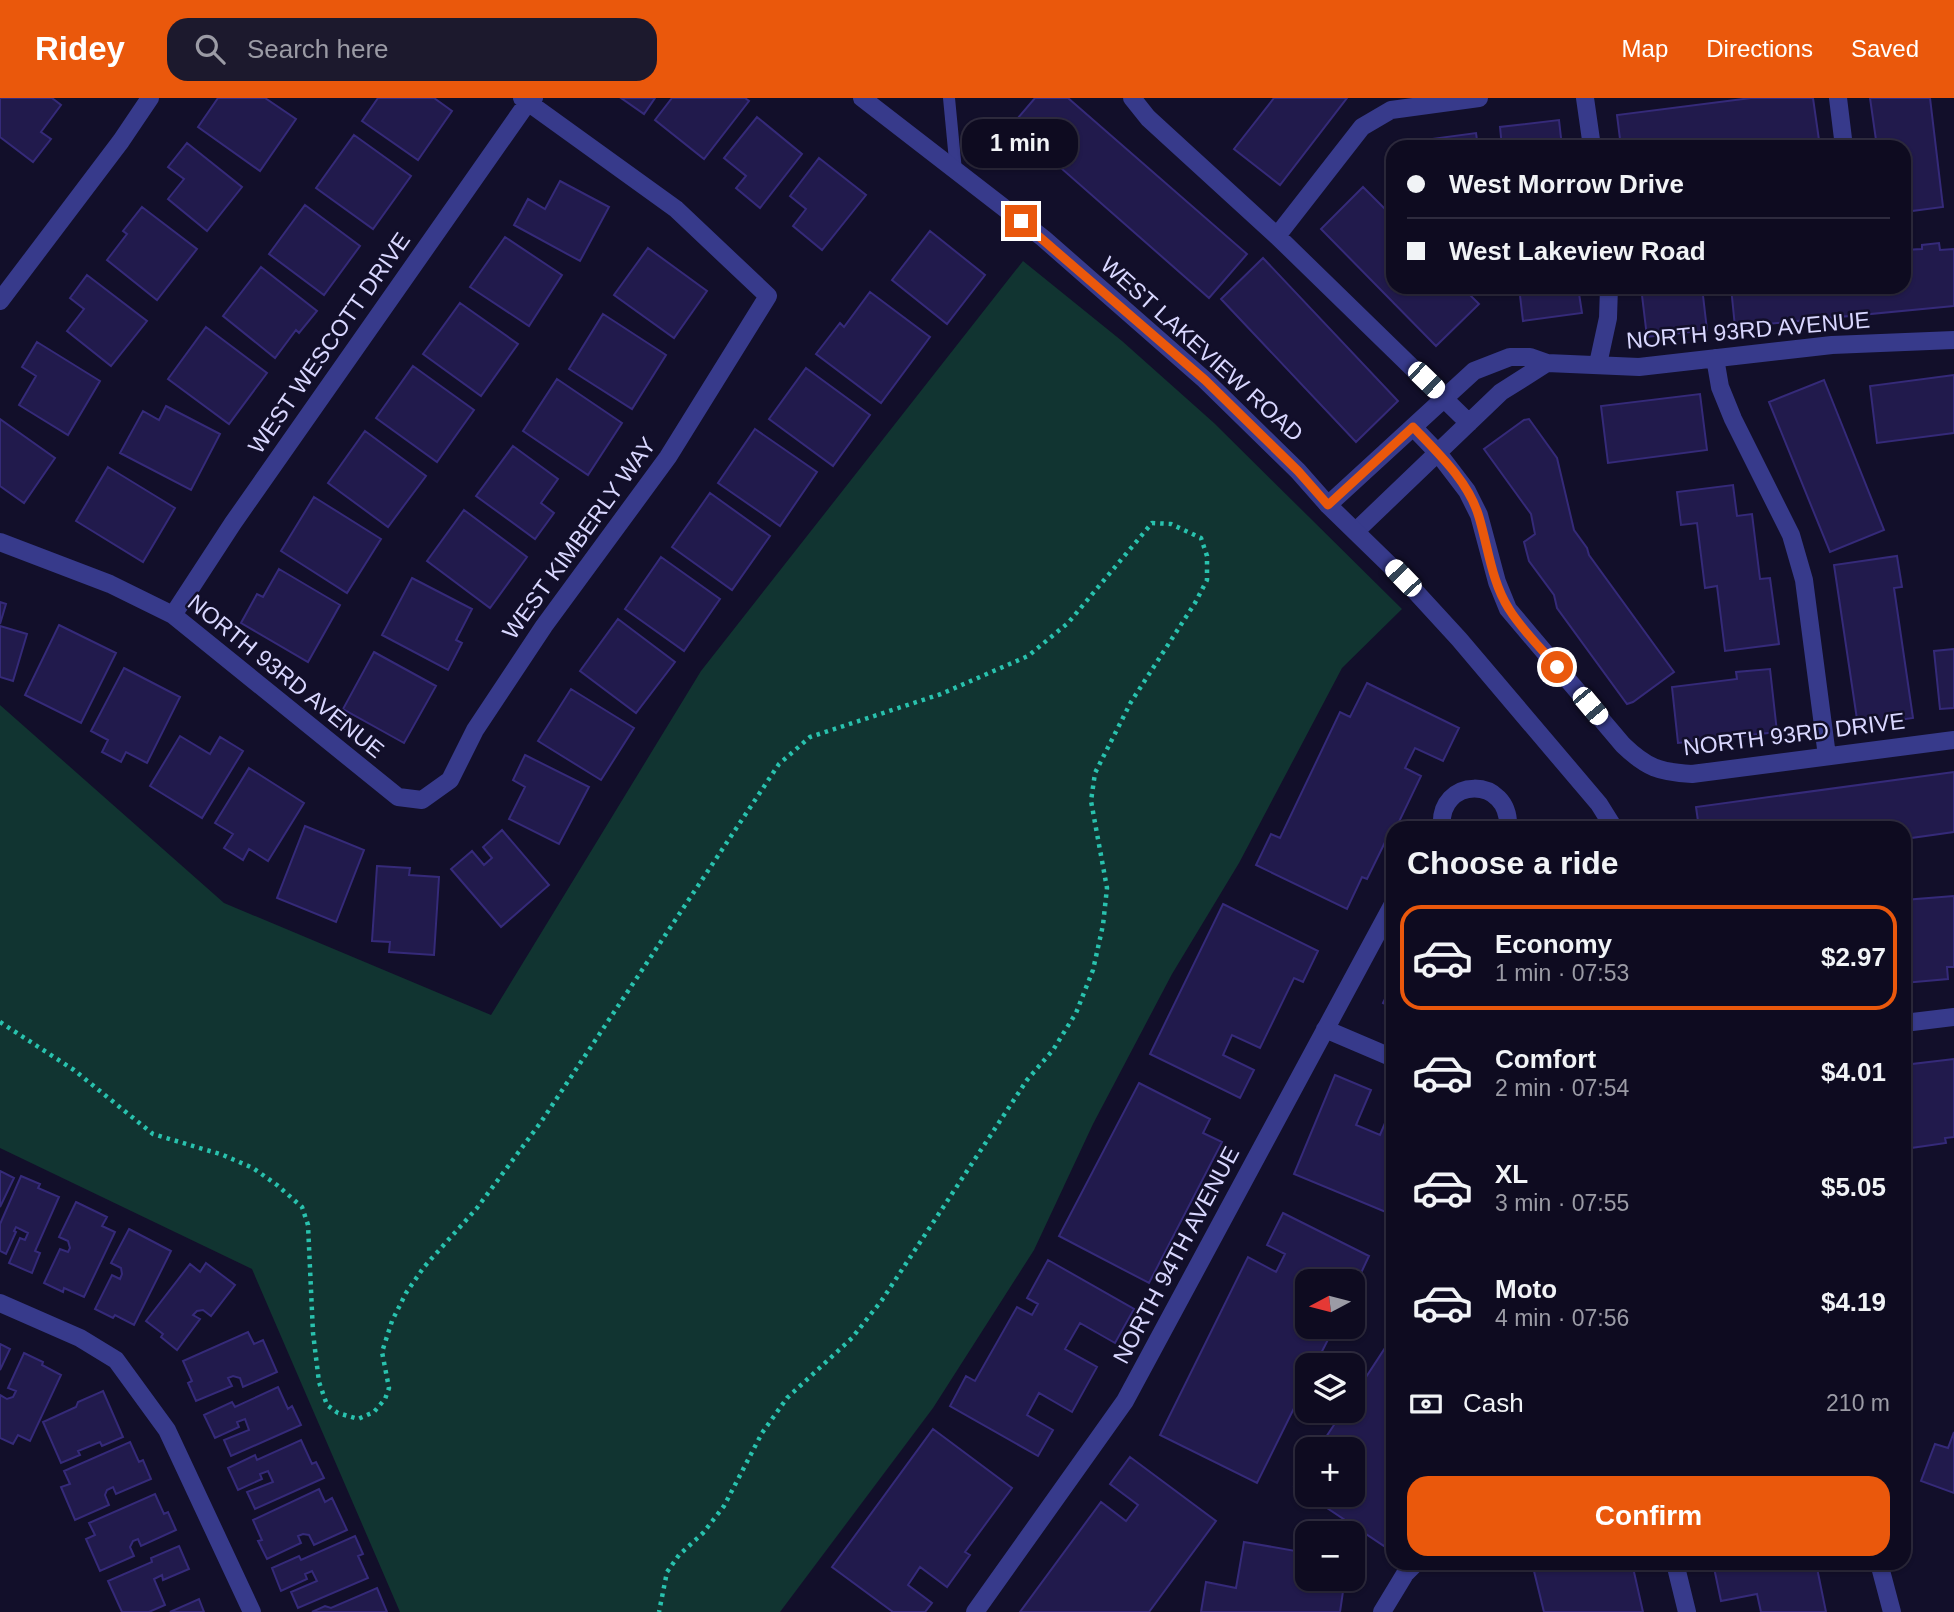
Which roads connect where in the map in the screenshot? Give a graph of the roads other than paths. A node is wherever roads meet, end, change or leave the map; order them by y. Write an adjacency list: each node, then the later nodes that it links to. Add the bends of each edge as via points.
1 (150, 98): 14 (street)
2 (862, 98): 11 (street, WEST LAKEVIEW ROAD)
3 (949, 98): 11 (lane)
4 (1132, 98): 12 (street)
5 (1479, 98): 12 (street, via 1391,110 1362,127)
6 (1585, 98): 9 (street)
7 (1838, 98): 10 (street)
8 (528, 99): 26 (street, WEST WESCOTT DRIVE); 29 (street, WEST KIMBERLY WAY, via 676,209 768,296 668,457 482,718 450,779)
9 (1591, 140)
10 (1843, 140)
11 (956, 171): 23 (street, WEST LAKEVIEW ROAD, via 1043,238 1205,380)
12 (1276, 236): 19 (street)
13 (1609, 294): 18 (street)
14 (0, 301)
15 (1954, 340): 16 (street, NORTH 93RD AVENUE, via 1832,345)
16 (1715, 358): 18 (street, NORTH 93RD AVENUE, via 1639,368); 28 (street, via 1720,387 1798,558)
17 (1547, 363): 18 (street, NORTH 93RD AVENUE); 19 (street, NORTH 93RD AVENUE, via 1530,357 1490,363 1474,371); 20 (street, via 1501,392)
18 (1598, 364)
19 (1445, 398): 20 (street); 21 (street, NORTH 93RD AVENUE)
20 (1469, 423): 22 (street)
21 (1413, 427): 22 (street); 23 (street, NORTH 93RD AVENUE)
22 (1438, 453): 24 (street); 28 (street, NORTH 93RD DRIVE, via 1479,515 1508,608 1641,762 1692,774)
23 (1328, 505): 24 (street, WEST LAKEVIEW ROAD)
24 (1357, 530): 32 (street, WEST LAKEVIEW ROAD, via 1468,649)
25 (0, 542): 26 (street, NORTH 93RD AVENUE, via 110,584)
26 (173, 615): 29 (street, NORTH 93RD AVENUE, via 398,797)
27 (1954, 740): 28 (street, NORTH 93RD DRIVE)
28 (1828, 756)
29 (422, 800)
30 (1443, 821): 31 (street, via 1449,800 1458,792 1479,788 1498,797)
31 (1508, 821)
32 (1610, 821)
33 (1386, 917): 36 (street, NORTH 94TH AVENUE)
34 (1954, 1017): 35 (street)
35 (1911, 1022)
36 (1325, 1029): 37 (street); 43 (street, NORTH 94TH AVENUE, via 1125,1401)
37 (1386, 1055)
38 (0, 1303): 42 (street, via 80,1338 116,1360 167,1430)
39 (1409, 1570): 44 (street)
40 (1677, 1570): 45 (street)
41 (1881, 1570): 46 (street)
42 (252, 1612)
43 (975, 1612)
44 (1382, 1612)
45 (1687, 1612)
46 (1892, 1612)

